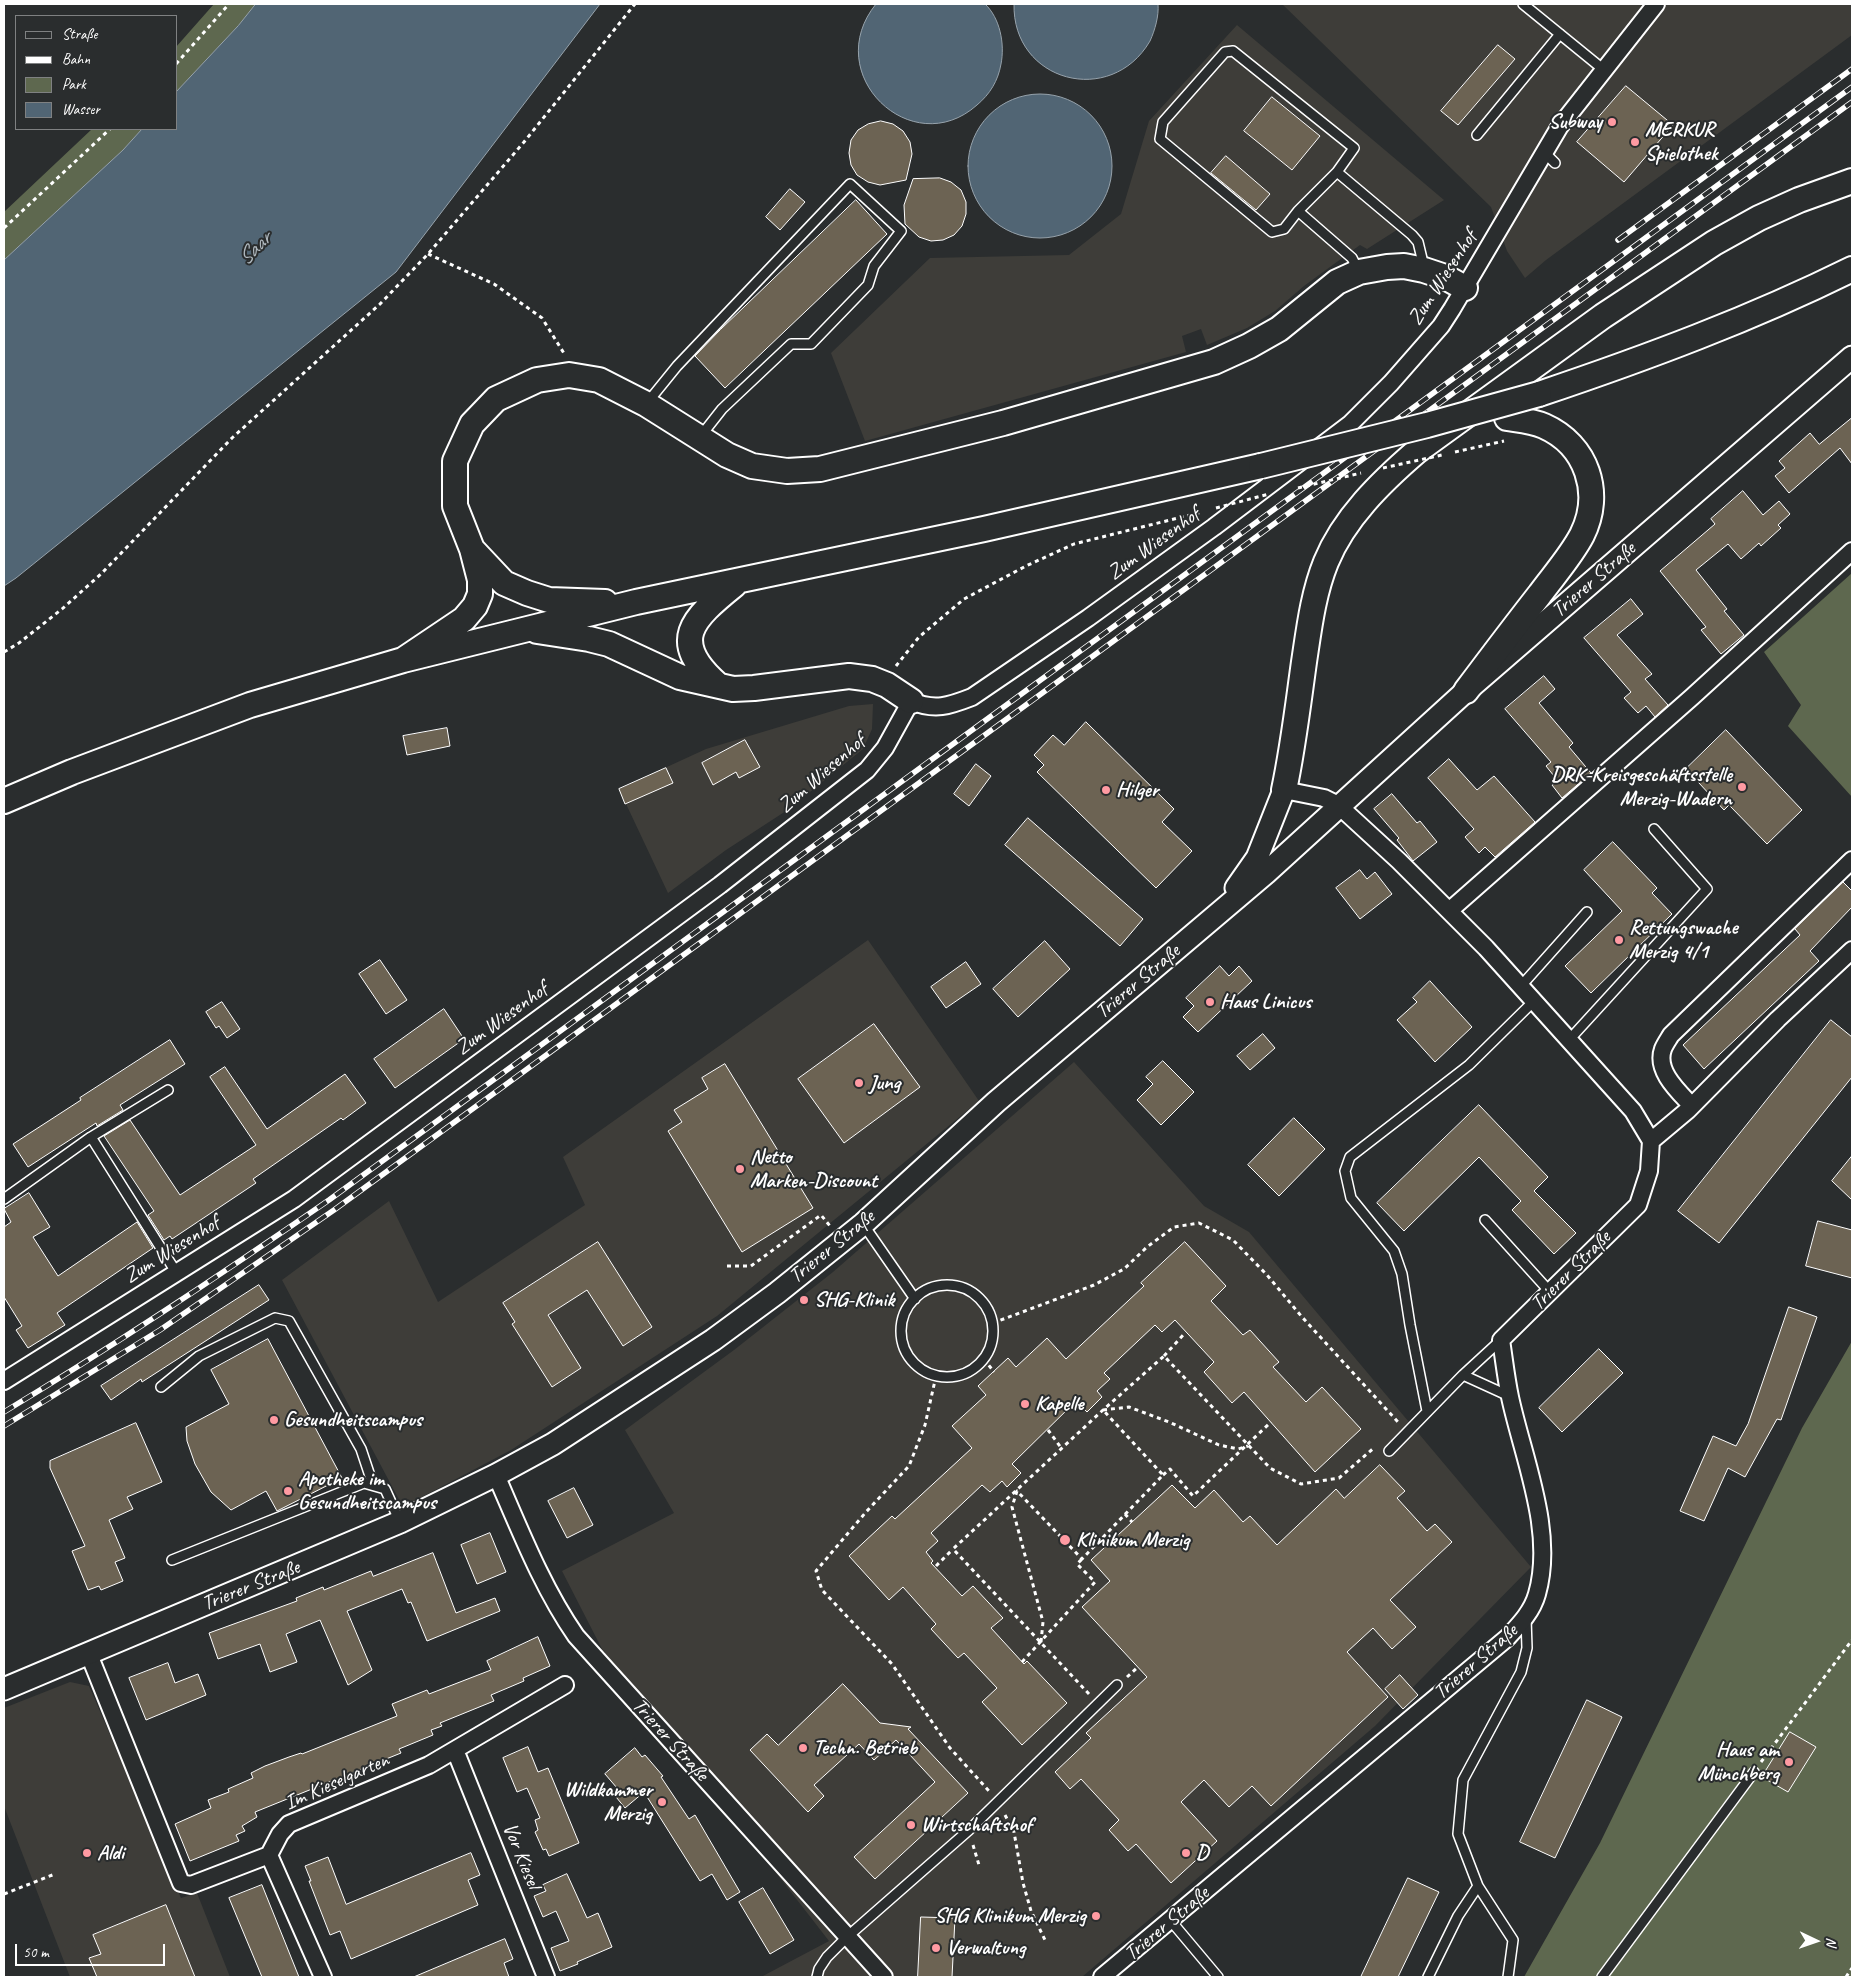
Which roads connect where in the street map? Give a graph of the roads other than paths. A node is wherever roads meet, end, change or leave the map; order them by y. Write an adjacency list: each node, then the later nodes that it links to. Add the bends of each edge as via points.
1 (1523, 4): 3 (lane)
2 (1656, 4): 4 (street, Zum Wiesenhof)
3 (1560, 34): 4 (lane); 5 (lane)
4 (1604, 70): 12 (street, Zum Wiesenhof, via 1560,126 1550,158)
5 (1477, 135)
6 (1337, 172): 8 (lane); 8 (lane, via 1354,148 1233,51 1225,52 1164,122 1160,140 1272,232 1284,229); 10 (lane, via 1412,235 1418,242)
7 (1852, 181): 26 (main road, via 1799,200 1714,243 1603,316 1393,471 1340,534 1316,591)
8 (1298, 211): 11 (lane, via 1352,258)
9 (1852, 269): 15 (main road, bridge, via 1722,328 1619,367)
10 (1424, 270): 11 (main road, via 1404,266); 12 (main road)
11 (1359, 272): 16 (main road, via 1337,282 1279,329 1214,362 1003,422 820,469 787,471 752,466)
12 (1465, 288): 25 (street, Zum Wiesenhof, via 1441,326 1414,358 1350,424 1214,527 972,697 934,708)
13 (1852, 357): 24 (street, Trierer Straße)
14 (646, 404): 16 (main road); 16 (lane, via 850,184 901,231 874,266 868,285 811,344 791,344 722,409); 17 (main road, via 599,380 569,375 537,380 496,400 472,424 455,461 455,506)
15 (1427, 426): 19 (main road, bridge, via 984,529); 24 (main road, bridge, via 1484,419 1510,429 1528,421 1544,426 1562,436 1577,452 1586,467 1592,490 1582,535)
16 (699, 439)
17 (472, 549): 20 (main road, via 504,583 549,600); 22 (main road, via 480,580 480,594 475,606 464,619)
18 (1852, 551): 31 (street)
19 (738, 582): 20 (main road); 23 (main road, via 708,606 691,630 693,656)
20 (636, 602): 21 (main road)
21 (525, 629): 22 (main road); 23 (main road, via 589,638 680,677)
22 (403, 660): 27 (main road, via 250,705)
23 (718, 685): 25 (main road, via 732,689 754,688 849,676 887,685)
24 (1466, 691): 28 (street, Trierer Straße)
25 (910, 701): 45 (street, Zum Wiesenhof, via 885,748 867,770 720,885 294,1199)
26 (1284, 790): 28 (street, via 1324,798); 33 (street, Trierer Straße, via 1257,858)
27 (4, 801)
28 (1338, 805): 31 (street); 33 (street, Trierer Straße)
29 (1654, 829): 37 (lane, via 1707,888)
30 (1852, 860): 39 (street, via 1671,1035 1662,1051 1662,1065 1673,1085)
31 (1449, 911): 35 (street)
32 (1587, 912): 35 (lane)
33 (1208, 922): 44 (street, Trierer Straße, via 996,1102)
34 (1852, 950): 39 (street)
35 (1521, 986): 36 (street)
36 (1534, 1001): 37 (street); 53 (lane, via 1469,1065 1350,1157 1345,1171 1351,1198 1394,1251 1402,1274)
37 (1569, 1040): 41 (street, via 1633,1111)
38 (168, 1090): 40 (lane)
39 (1692, 1106): 41 (street)
40 (91, 1137): 42 (lane); 45 (lane)
41 (1651, 1141): 46 (street, Trierer Straße, via 1649,1171 1638,1205)
42 (4, 1199)
43 (1485, 1220): 46 (lane)
44 (863, 1224): 47 (lane); 55 (street, Trierer Straße, via 713,1340 553,1444)
45 (176, 1272): 50 (street, Zum Wiesenhof)
46 (1551, 1292): 48 (street, Trierer Straße)
47 (914, 1299): 47 (lane, via 926,1290 940,1286 968,1290 979,1298 988,1310 993,1336 984,1359 962,1375 950,1377 936,1376 913,1362 902,1337 902,1323)
48 (1501, 1340): 49 (lane); 52 (street, Trierer Straße)
49 (1463, 1375): 52 (lane); 53 (lane)
50 (4, 1380)
51 (161, 1387): 56 (lane, via 199,1356 275,1318 290,1321 361,1449)
52 (1509, 1396): 59 (street, Trierer Straße, via 1535,1494 1541,1535 1537,1595)
53 (1426, 1411): 54 (lane)
54 (1389, 1451)
55 (496, 1475): 57 (street, Trierer Straße); 69 (street, Trierer Straße, via 542,1580 576,1636)
56 (373, 1485): 57 (lane, via 385,1489); 58 (lane, via 364,1483)
57 (400, 1522): 60 (street, Trierer Straße)
58 (172, 1560)
59 (1526, 1617): 67 (lane, via 1528,1642 1521,1672 1463,1780 1458,1834); 68 (street, Trierer Straße, via 1507,1638)
60 (88, 1652): 63 (street, Trierer Straße); 66 (street, via 181,1883 190,1885)
61 (565, 1685): 64 (street, Im Kieselgarten)
62 (1117, 1685): 69 (lane, via 969,1830)
63 (4, 1689)
64 (455, 1750): 66 (street, Im Kieselgarten, via 430,1765 289,1824); 71 (street, Vor Kiesel)
65 (1754, 1772): 78 (lane)
66 (269, 1855): 70 (street)
67 (1478, 1886): 76 (lane, via 1458,1916); 77 (lane, via 1513,1940)
68 (1170, 1921): 74 (street, Trierer Straße); 75 (lane)
69 (847, 1936): 72 (lane, via 827,1957); 73 (street, Trierer Straße)
70 (323, 1977)
71 (546, 1977)
72 (816, 1977)
73 (884, 1977)
74 (1102, 1977)
75 (1218, 1977)
76 (1428, 1977)
77 (1508, 1977)
78 (1602, 1977)

